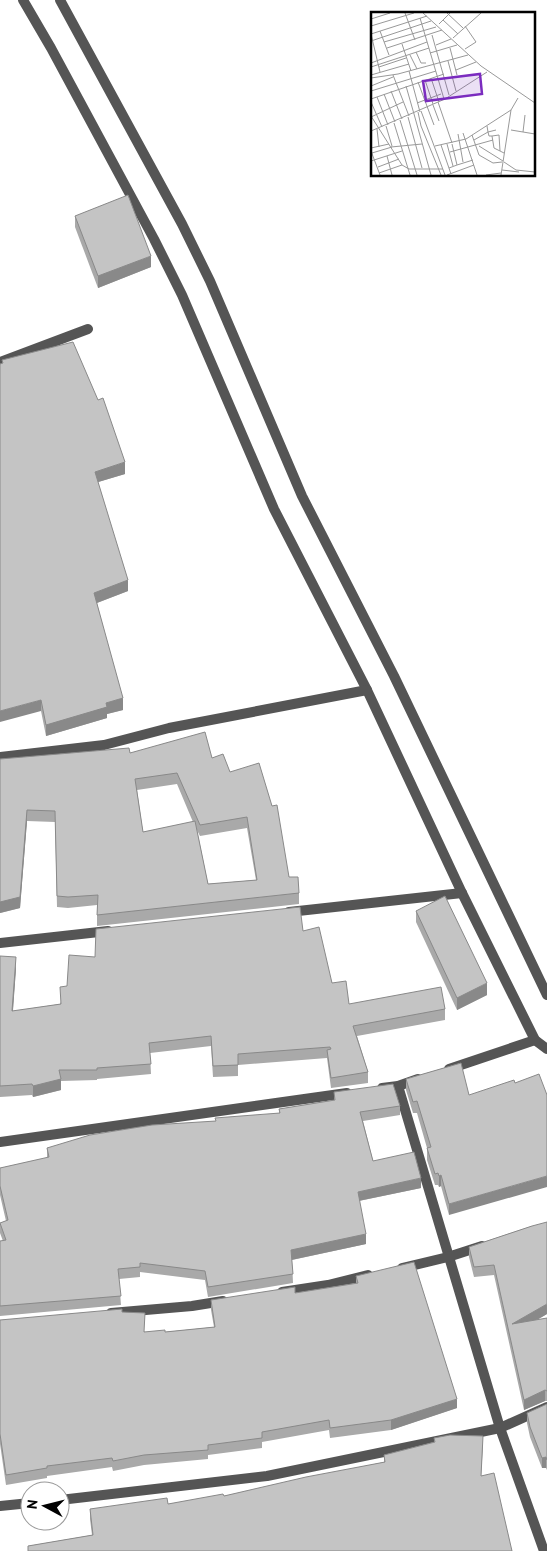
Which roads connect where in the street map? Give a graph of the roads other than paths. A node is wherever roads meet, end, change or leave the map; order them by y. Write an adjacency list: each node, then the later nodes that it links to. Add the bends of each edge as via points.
1 (23, 0): 5 (street, via 182,295 274,510)
2 (60, 0): 11 (street, via 206,273 302,496 394,676)
3 (88, 329): 4 (street)
4 (0, 362)
5 (367, 690): 6 (street, via 169,728 104,745); 7 (street)
6 (0, 757)
7 (462, 893): 8 (street); 12 (street)
8 (276, 913)
9 (118, 930): 10 (street)
10 (0, 943)
11 (547, 995)
12 (535, 1040): 13 (street); 14 (street)
13 (547, 1049)
14 (444, 1071)
15 (425, 1077): 16 (street)
16 (398, 1086): 17 (street); 19 (street)
17 (0, 1142)
18 (493, 1242): 19 (street)
19 (448, 1257): 20 (street); 26 (street)
20 (393, 1270)
21 (374, 1274): 22 (street)
22 (270, 1294)
23 (231, 1300): 24 (street)
24 (96, 1314)
25 (547, 1407): 26 (street)
26 (500, 1428): 27 (street, via 267,1476); 30 (street)
27 (70, 1499)
28 (20, 1504): 29 (street)
29 (0, 1506)
30 (544, 1551)

